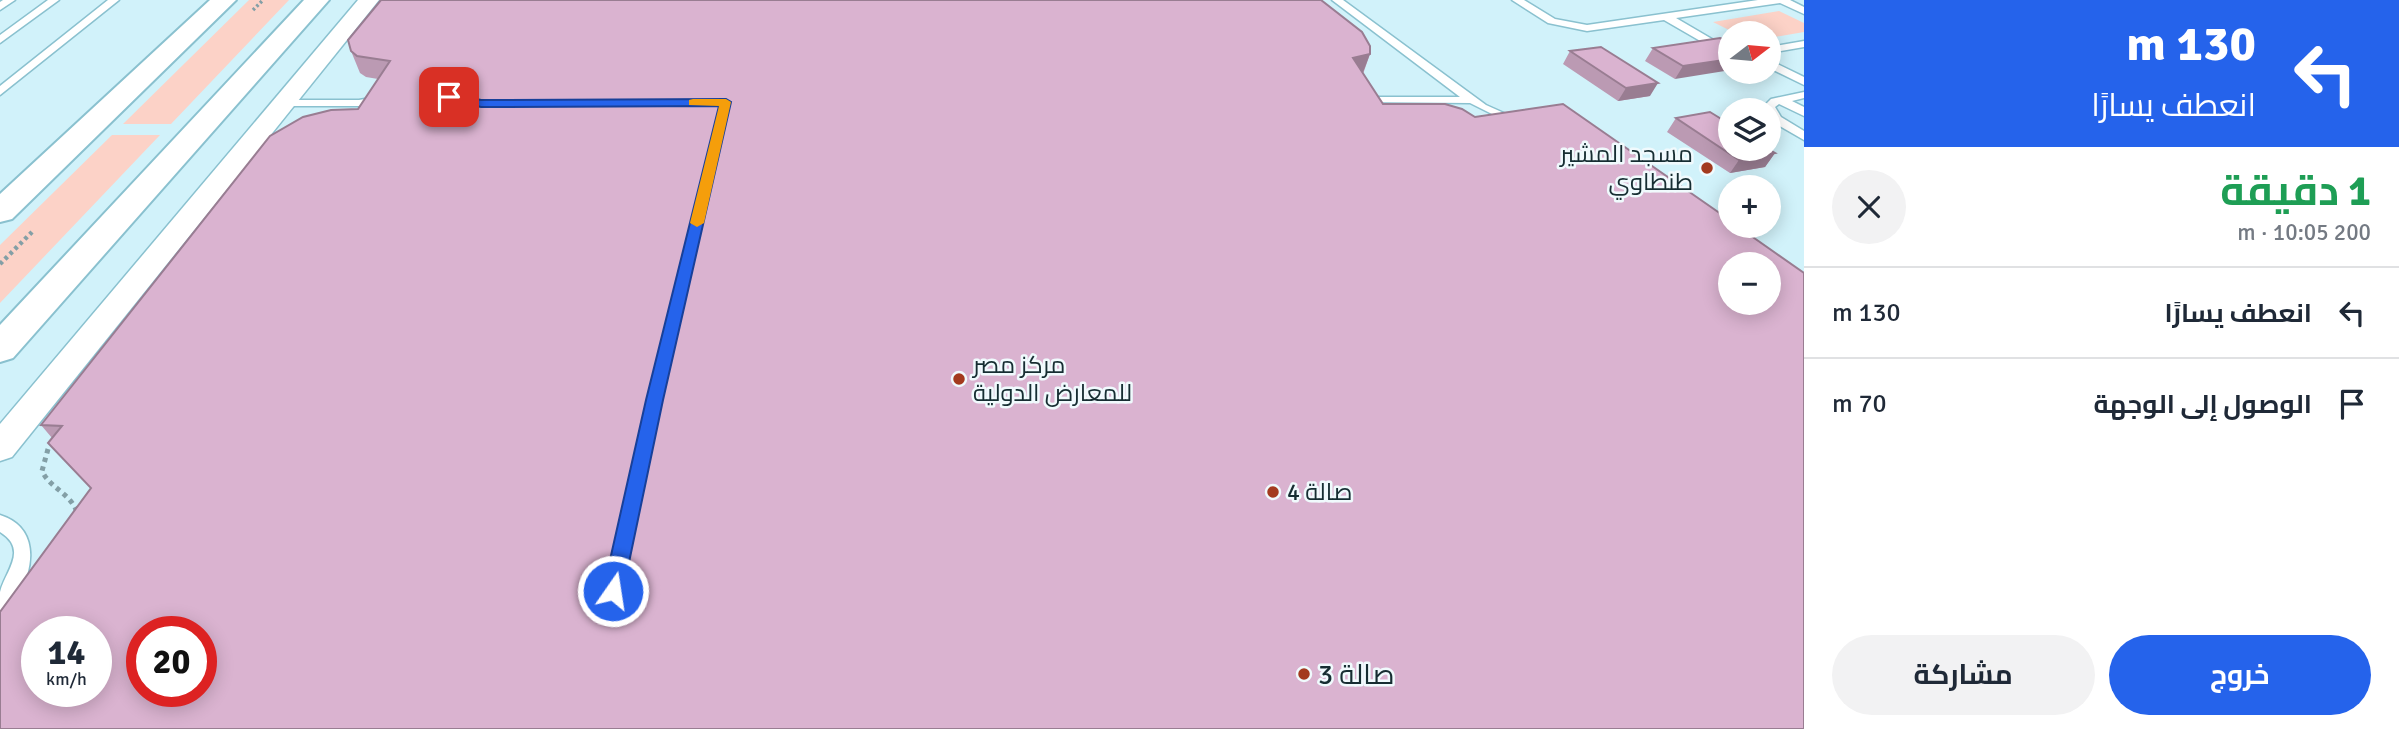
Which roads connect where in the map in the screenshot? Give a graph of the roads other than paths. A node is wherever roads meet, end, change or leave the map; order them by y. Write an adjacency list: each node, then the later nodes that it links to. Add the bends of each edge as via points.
1 (10, 0): 10 (lane)
2 (54, 0): 13 (lane)
3 (114, 0): 19 (lane)
4 (224, 0): 33 (street)
5 (317, 0): 34 (street)
6 (369, 0): 24 (street)
7 (1337, 0): 26 (lane)
8 (1517, 0): 12 (lane, via 1552,21 1578,27)
9 (1781, 0): 11 (lane); 12 (lane)
10 (0, 7)
11 (1804, 11)
12 (1665, 16): 15 (lane)
13 (0, 40)
14 (1804, 44): 16 (lane)
15 (1718, 46)
16 (1782, 48)
17 (1782, 70): 18 (lane)
18 (1804, 82)
19 (0, 92)
20 (1804, 95): 23 (lane)
21 (399, 97): 25 (lane)
22 (1343, 100): 26 (lane)
23 (1781, 100): 28 (lane)
24 (284, 103): 25 (lane); 35 (street)
25 (359, 103): 27 (lane)
26 (1477, 103): 30 (lane); 31 (lane)
27 (391, 110)
28 (1804, 112)
29 (1781, 121): 32 (lane)
30 (1489, 127)
31 (1529, 129)
32 (1804, 136)
33 (0, 212)
34 (0, 349)
35 (0, 447)
36 (0, 522): 37 (lane, via 18,534 30,561)
37 (0, 606)

